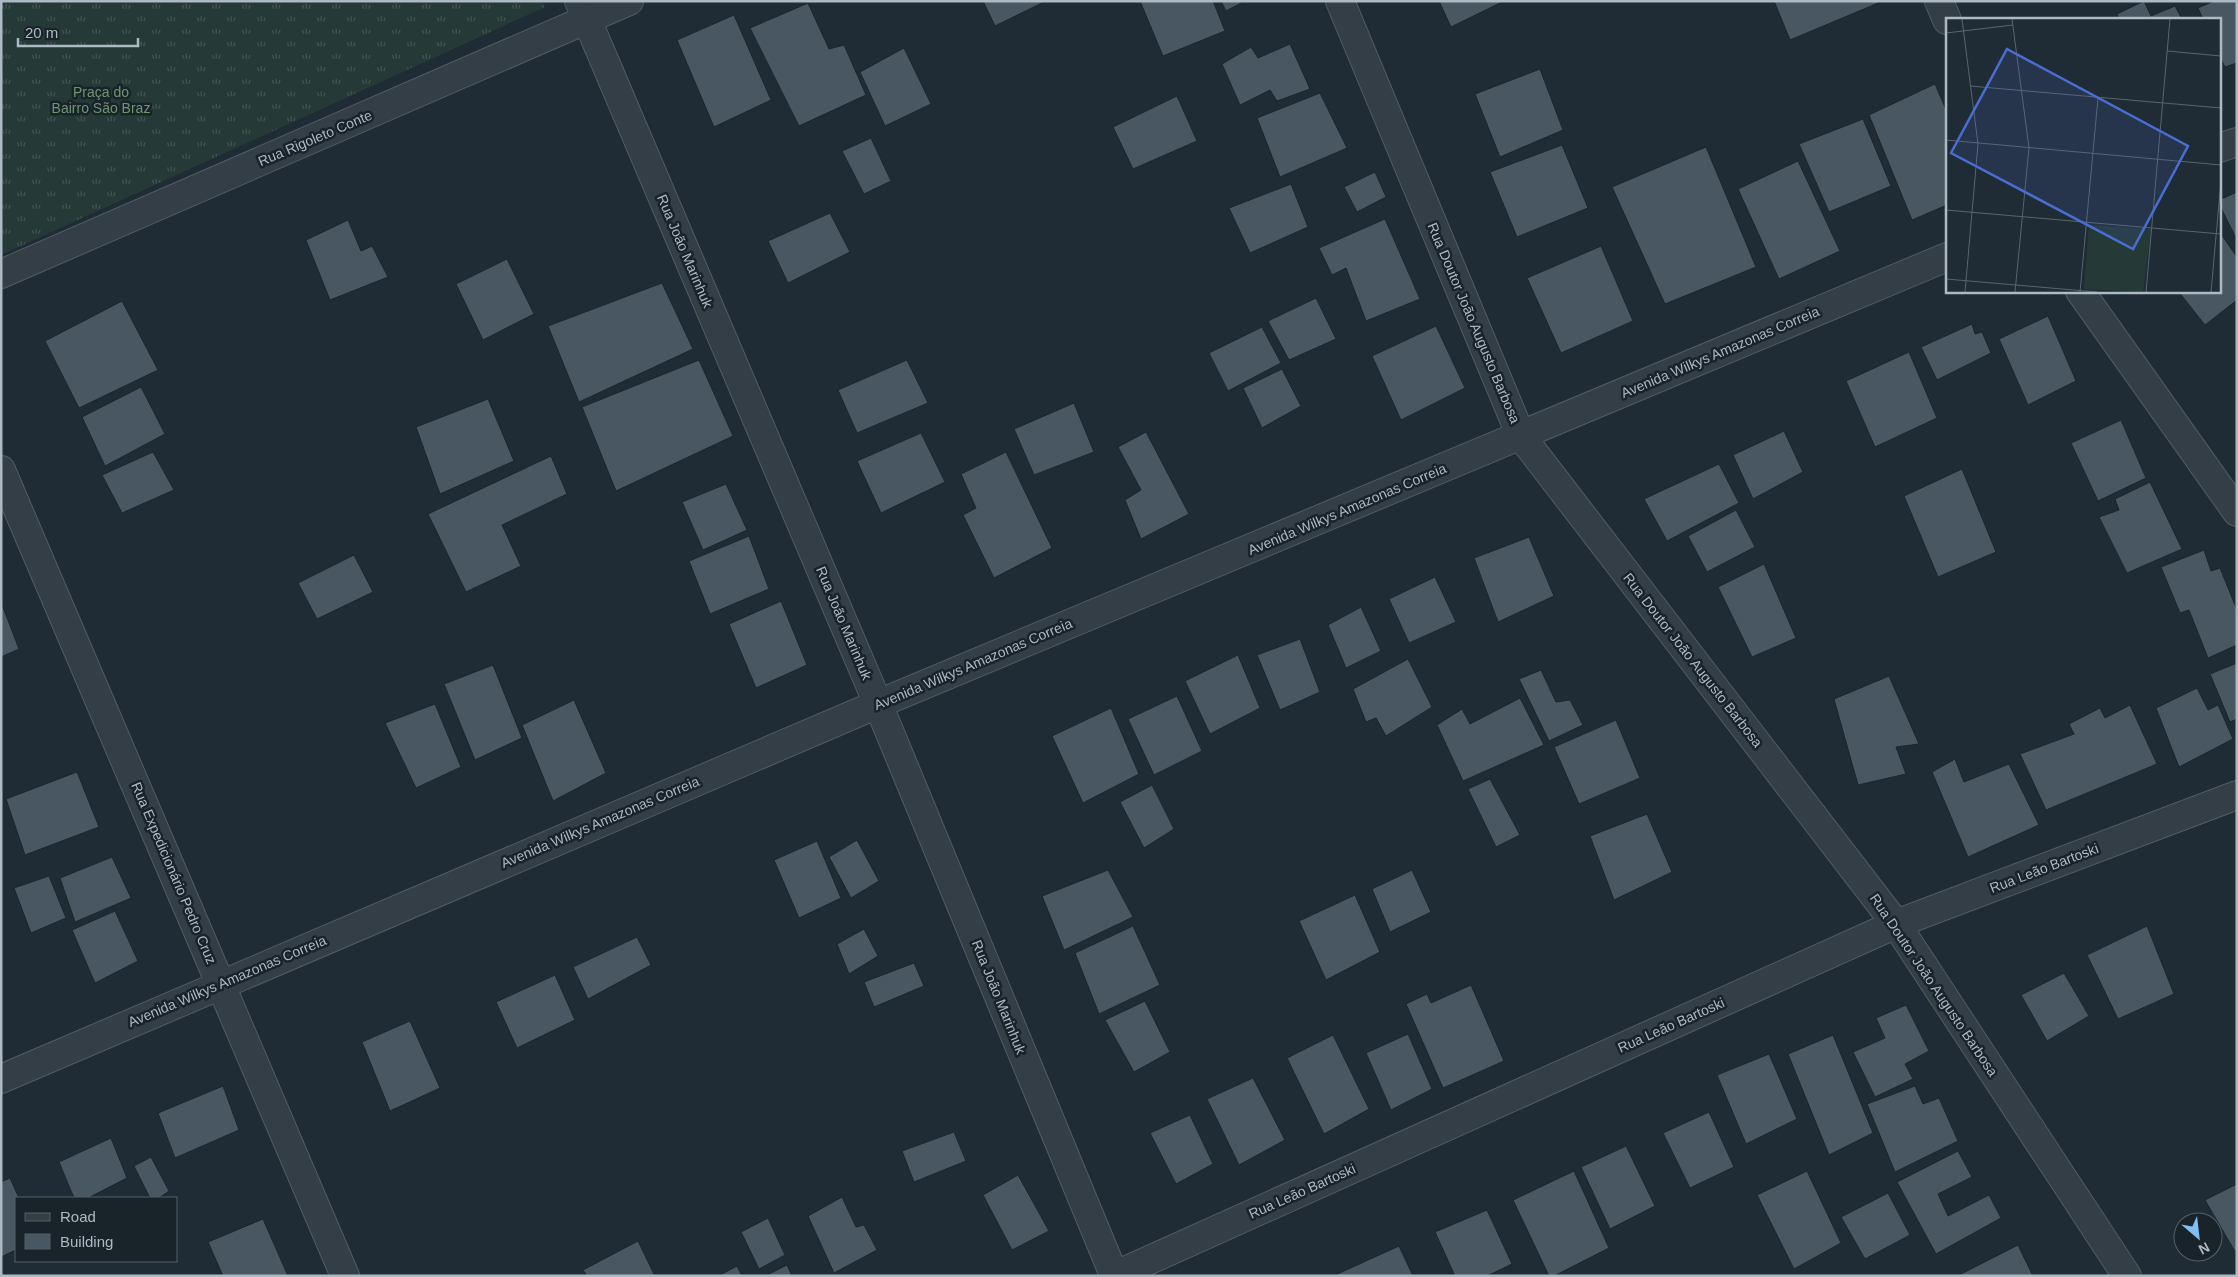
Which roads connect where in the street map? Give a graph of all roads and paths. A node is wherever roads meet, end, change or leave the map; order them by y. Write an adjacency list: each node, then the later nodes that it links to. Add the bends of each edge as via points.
1 (629, 1): 4 (street, Rua Rigoleto Conte)
2 (1340, 1): 11 (street, Rua Doutor João Augusto Barbosa)
3 (1939, 1): 5 (street)
4 (583, 10): 9 (street, Rua Rigoleto Conte); 14 (street, Rua João Marinhuk)
5 (1946, 18)
6 (2237, 142): 7 (street)
7 (2220, 148)
8 (1946, 257): 11 (street, Avenida Wilkys Amazonas Correia)
9 (1, 274)
10 (2081, 292): 13 (street)
11 (1520, 436): 14 (street, Avenida Wilkys Amazonas Correia); 16 (street, Rua Doutor João Augusto Barbosa)
12 (1, 470): 17 (street, Rua Expedicionário Pedro Cruz)
13 (2237, 512)
14 (878, 704): 17 (street, Avenida Wilkys Amazonas Correia); 20 (street, Rua João Marinhuk)
15 (2237, 795): 16 (street, Rua Leão Bartoski)
16 (1896, 924): 20 (street, Rua Leão Bartoski); 21 (street, Rua Doutor João Augusto Barbosa)
17 (221, 983): 18 (street, Avenida Wilkys Amazonas Correia); 19 (street, Rua Expedicionário Pedro Cruz)
18 (1, 1078)
19 (345, 1276)
20 (1114, 1276)
21 (2127, 1276)

